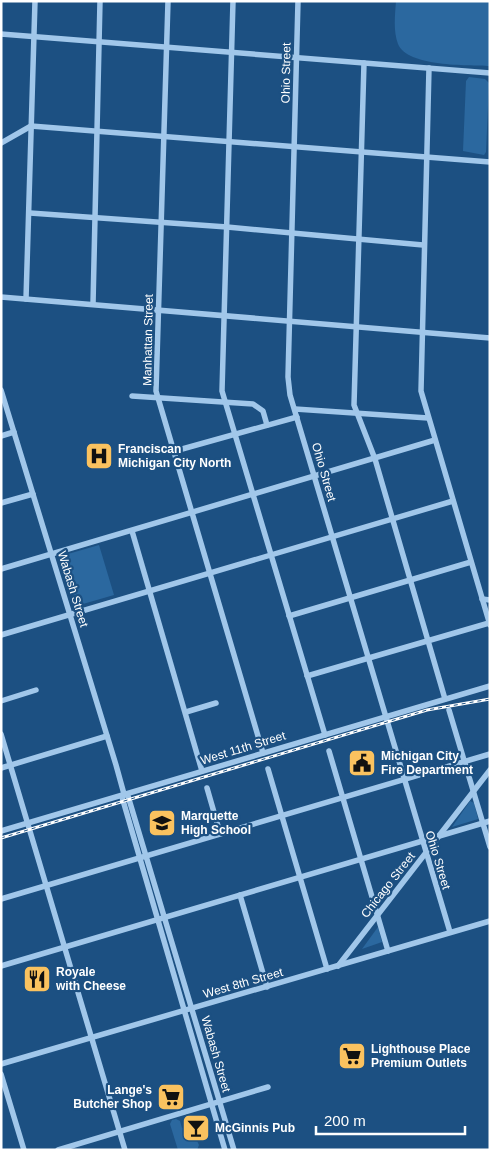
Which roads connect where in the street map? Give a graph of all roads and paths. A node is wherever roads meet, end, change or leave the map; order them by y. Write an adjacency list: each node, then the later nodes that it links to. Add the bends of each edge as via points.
1 (35, 1): 7 (street)
2 (100, 1): 8 (street)
3 (168, 1): 9 (street, Manhattan Street)
4 (234, 1): 10 (street)
5 (298, 1): 11 (street, Ohio Street)
6 (1, 34): 7 (street)
7 (34, 36): 8 (street); 15 (street)
8 (100, 42): 9 (street); 16 (street)
9 (166, 47): 10 (street); 17 (street, Manhattan Street)
10 (233, 53): 11 (street); 18 (street)
11 (297, 58): 12 (street); 20 (street, Ohio Street)
12 (364, 63): 13 (street); 21 (street)
13 (429, 68): 14 (street); 22 (street)
14 (490, 73)
15 (31, 126): 16 (street); 19 (street); 24 (street)
16 (98, 130): 17 (street); 25 (street)
17 (164, 136): 18 (street); 26 (street, Manhattan Street)
18 (229, 141): 20 (street); 27 (street)
19 (1, 143)
20 (295, 147): 21 (street); 28 (street, Ohio Street)
21 (361, 152): 22 (street); 29 (street)
22 (427, 157): 23 (street); 30 (street)
23 (490, 162)
24 (30, 213): 25 (street); 32 (street)
25 (95, 217): 26 (street); 33 (street)
26 (161, 223): 27 (street); 34 (street, Manhattan Street)
27 (227, 227): 28 (street); 35 (street)
28 (293, 234): 29 (street); 36 (street, Ohio Street)
29 (358, 239): 30 (street); 37 (street)
30 (423, 246): 38 (street)
31 (1, 297): 32 (street)
32 (26, 299): 33 (street)
33 (94, 304): 34 (street)
34 (158, 310): 35 (street); 42 (street, Manhattan Street)
35 (224, 316): 36 (street); 43 (street)
36 (290, 321): 37 (street); 44 (street, Ohio Street, via 288,376)
37 (355, 326): 38 (street); 45 (street, via 354,405)
38 (421, 332): 39 (street); 47 (street, via 421,391)
39 (490, 338)
40 (1, 390): 49 (street, Wabash Street)
41 (132, 396): 42 (street)
42 (158, 397): 43 (street); 53 (street, Manhattan Street)
43 (224, 402): 48 (street, via 258,406); 50 (street)
44 (295, 409): 45 (street); 46 (street, Ohio Street)
45 (359, 414): 47 (street); 54 (street)
46 (297, 417): 48 (street); 55 (street, Ohio Street)
47 (428, 418): 52 (street)
48 (267, 425): 50 (street)
49 (14, 432): 51 (street); 56 (street, Wabash Street)
50 (236, 434): 53 (street); 57 (street)
51 (1, 436)
52 (435, 440): 54 (street); 58 (street)
53 (175, 451): 60 (street, Manhattan Street)
54 (375, 459): 55 (street); 61 (street)
55 (314, 476): 57 (street); 63 (street, Ohio Street)
56 (33, 494): 59 (street); 64 (street, Wabash Street)
57 (254, 495): 60 (street); 65 (street)
58 (453, 501): 61 (street); 66 (street)
59 (1, 503)
60 (193, 512): 62 (street); 68 (street, Manhattan Street)
61 (392, 520): 63 (street); 69 (street)
62 (132, 531): 64 (street); 70 (street)
63 (332, 538): 65 (street); 71 (street, Ohio Street)
64 (52, 555): 67 (street); 74 (street, Wabash Street)
65 (272, 555): 68 (street); 75 (street)
66 (471, 562): 69 (street); 72 (street)
67 (1, 569)
68 (211, 573): 70 (street); 93 (street, Manhattan Street)
69 (410, 580): 71 (street); 78 (street)
70 (149, 591): 74 (street); 87 (street)
71 (350, 598): 75 (street); 79 (street, Ohio Street)
72 (482, 599): 73 (street); 76 (street)
73 (490, 600)
74 (71, 615): 77 (street); 91 (street, Wabash Street)
75 (289, 616): 80 (street)
76 (489, 624): 78 (street)
77 (1, 635)
78 (428, 640): 79 (street); 83 (street)
79 (368, 658): 80 (street); 88 (street, Ohio Street)
80 (307, 676): 90 (street)
81 (490, 686): 83 (street, West 11th Street)
82 (36, 690): 84 (street)
83 (445, 699): 88 (street, West 11th Street)
84 (1, 701)
85 (216, 703): 87 (street)
86 (449, 710): 95 (street)
87 (186, 712): 100 (street)
88 (384, 717): 90 (street, West 11th Street); 101 (street, Ohio Street)
89 (1, 734): 96 (street)
90 (325, 734): 93 (street, West 11th Street)
91 (108, 736): 96 (street); 104 (street, Wabash Street)
92 (329, 751): 105 (street)
93 (263, 753): 100 (street, West 11th Street)
94 (490, 754): 95 (street)
95 (465, 762): 101 (street); 103 (street)
96 (11, 765): 97 (street); 108 (street)
97 (1, 768)
98 (268, 769): 106 (street)
99 (490, 770): 103 (street, Chicago Street)
100 (202, 771): 104 (street, West 11th Street)
101 (403, 780): 105 (street); 113 (street, Ohio Street)
102 (207, 788): 111 (street)
103 (474, 792): 109 (street); 112 (street, Chicago Street)
104 (124, 794): 108 (street, West 11th Street); 116 (street, Wabash Street, via 128,796); 117 (street, Wabash Street, via 122,797)
105 (343, 799): 106 (street); 118 (street)
106 (282, 816): 111 (street); 119 (street)
107 (490, 821): 109 (street)
108 (28, 823): 110 (street, West 11th Street); 120 (street)
109 (483, 823): 112 (street); 114 (street)
110 (1, 831)
111 (220, 834): 116 (street)
112 (439, 836): 113 (street); 115 (street, Chicago Street)
113 (422, 842): 115 (street, Ohio Street); 118 (street)
114 (490, 847)
115 (426, 852): 123 (street, Chicago Street); 127 (street, Ohio Street)
116 (146, 856): 117 (street); 124 (street, Wabash Street)
117 (140, 858): 120 (street); 125 (street, Wabash Street)
118 (361, 859): 119 (street); 123 (street)
119 (300, 877): 121 (street); 132 (street)
120 (46, 885): 122 (street); 128 (street)
121 (240, 895): 124 (street); 133 (street)
122 (1, 899)
123 (377, 915): 129 (street); 131 (street, Chicago Street)
124 (165, 917): 125 (street); 134 (street, Wabash Street)
125 (157, 919): 128 (street); 135 (street, Wabash Street)
126 (490, 921): 127 (street, West 8th Street)
127 (450, 932): 129 (street, West 8th Street)
128 (65, 947): 130 (street); 136 (street)
129 (388, 950): 131 (street, West 8th Street)
130 (1, 966)
131 (338, 966): 132 (street, West 8th Street)
132 (327, 969): 133 (street, West 8th Street)
133 (267, 987): 134 (street, West 8th Street)
134 (192, 1008): 135 (street, West 8th Street); 140 (street, Wabash Street)
135 (185, 1010): 136 (street, West 8th Street); 141 (street, Wabash Street)
136 (92, 1037): 137 (street, West 8th Street); 142 (street)
137 (1, 1064)
138 (1, 1074): 143 (street)
139 (268, 1087): 140 (street)
140 (220, 1101): 141 (street); 147 (street, Wabash Street)
141 (212, 1104): 142 (street); 146 (street, Wabash Street)
142 (120, 1131): 144 (street); 145 (street)
143 (24, 1150)
144 (58, 1150)
145 (125, 1150)
146 (225, 1150)
147 (234, 1150)

